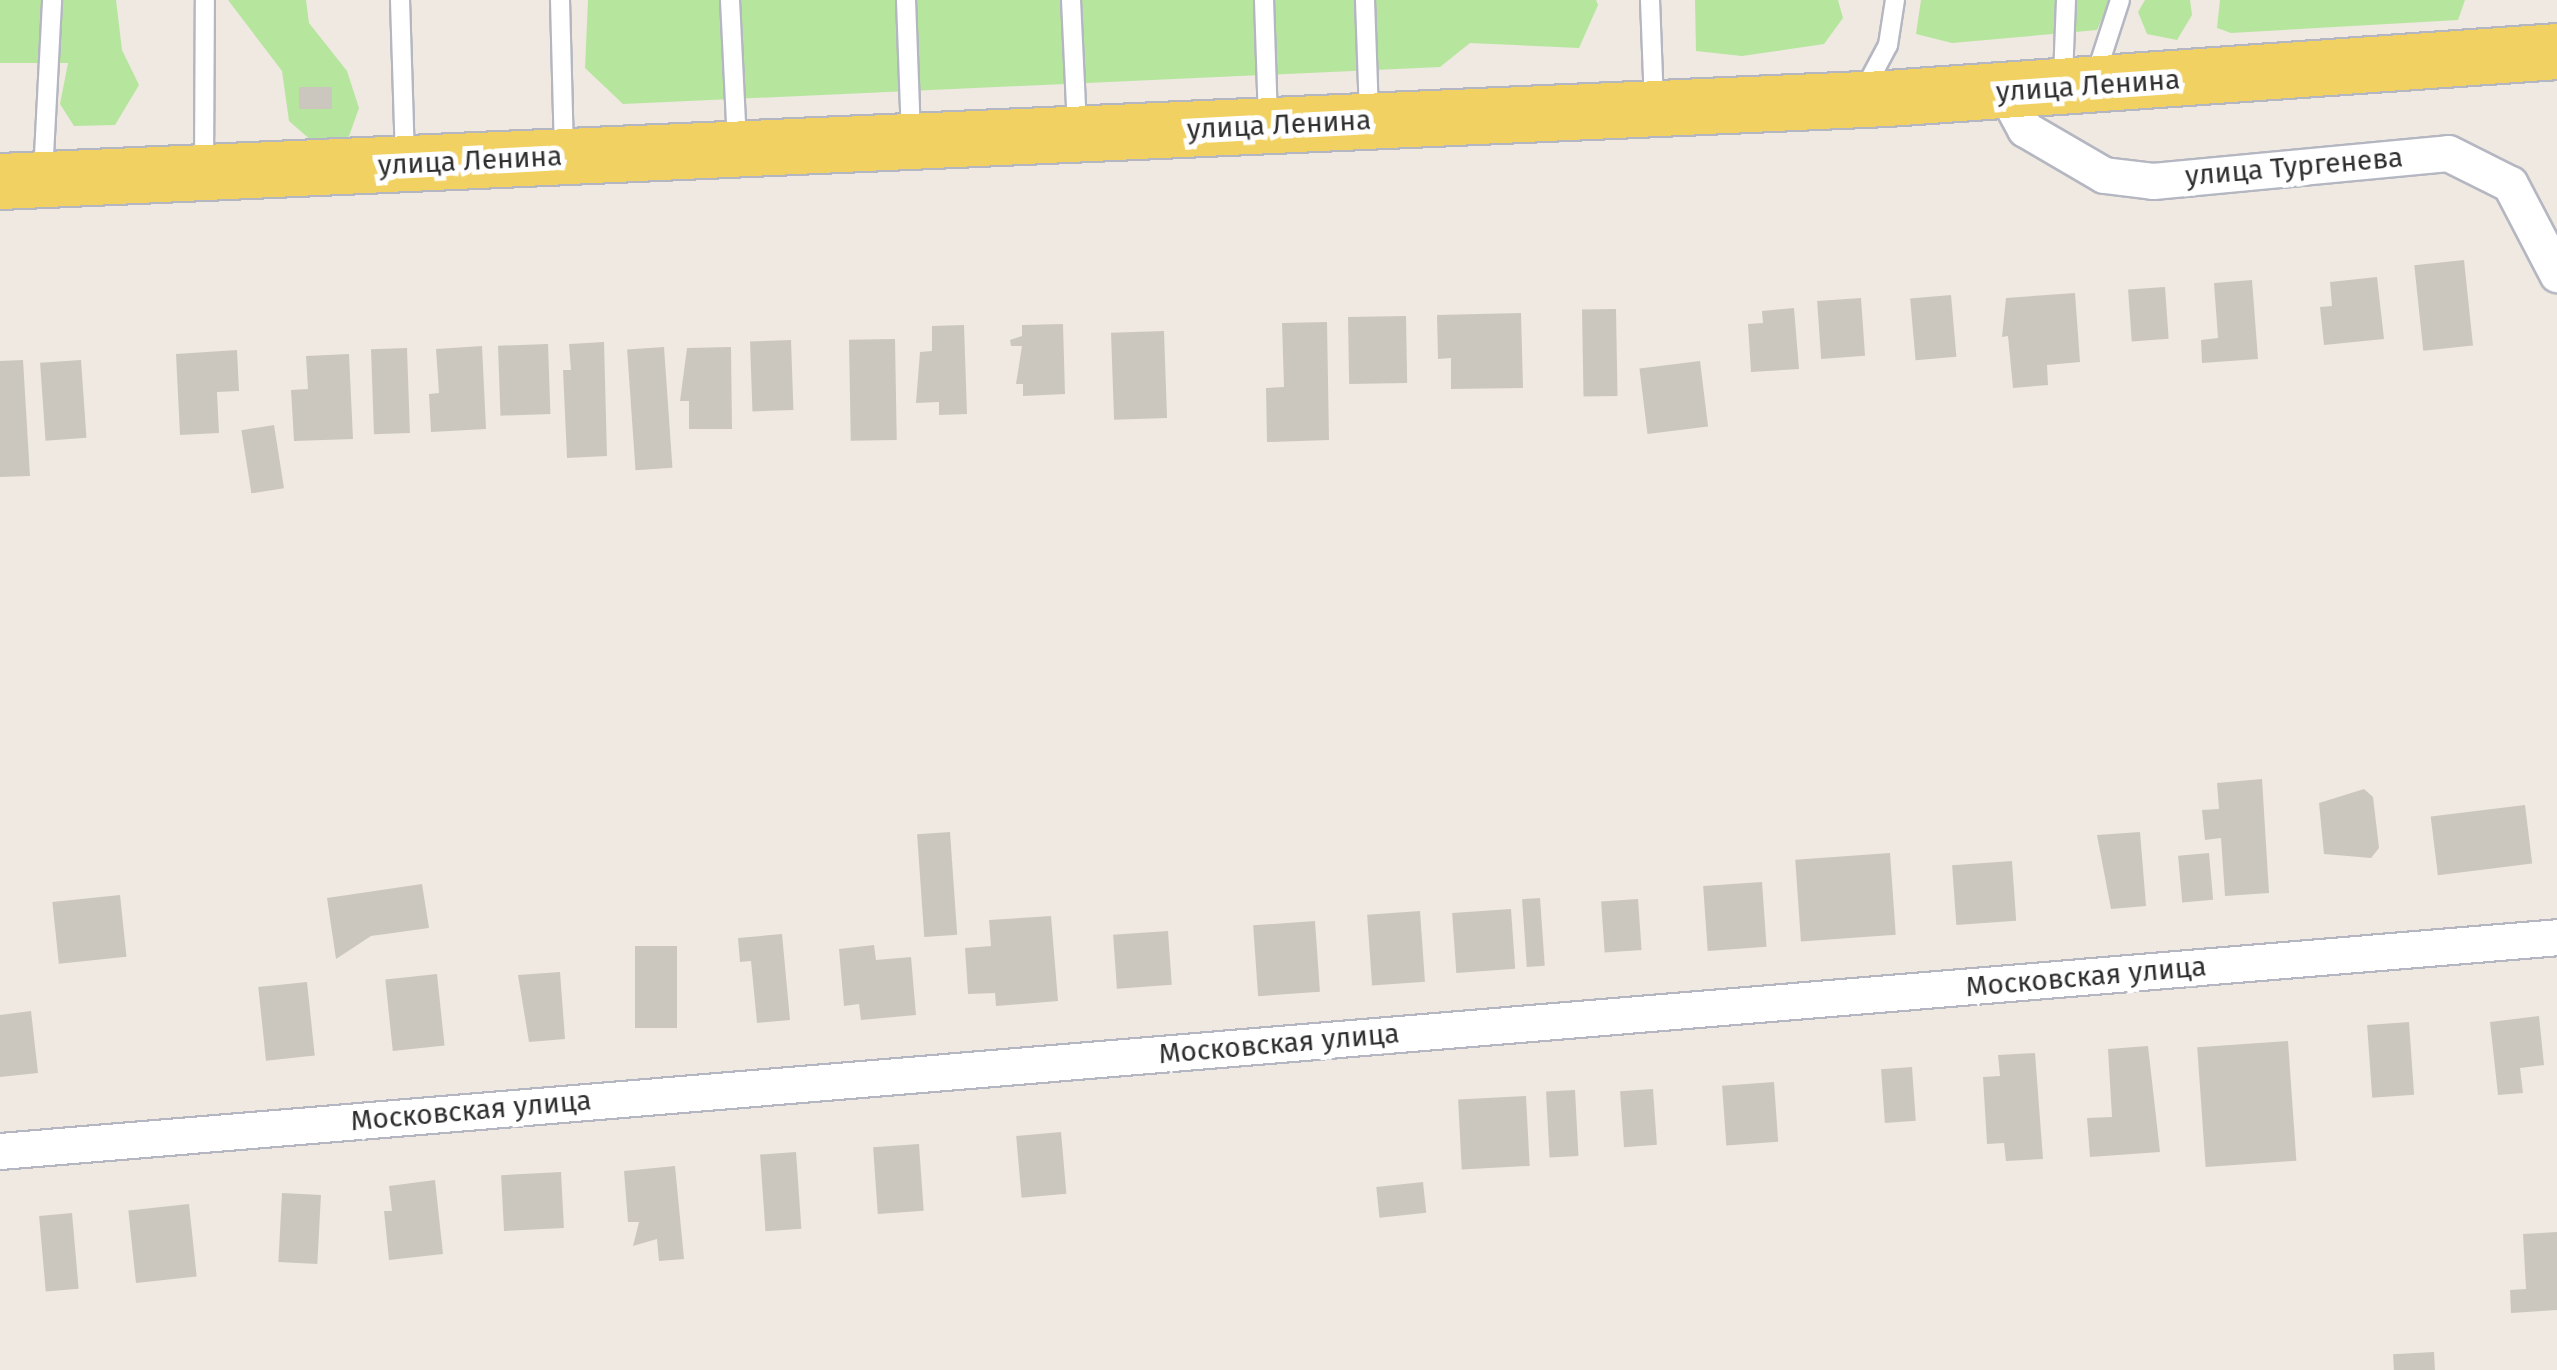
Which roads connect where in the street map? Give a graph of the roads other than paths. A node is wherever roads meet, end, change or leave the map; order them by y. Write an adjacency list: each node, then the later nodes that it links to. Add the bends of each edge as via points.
1 (52, 0): 27 (lane)
2 (206, 0): 26 (lane)
3 (400, 0): 25 (lane)
4 (560, 0): 24 (lane)
5 (730, 0): 23 (lane)
6 (906, 0): 22 (lane)
7 (1071, 0): 21 (lane)
8 (1264, 0): 20 (lane)
9 (1365, 0): 19 (lane)
10 (1650, 0): 18 (lane)
11 (1895, 0): 17 (lane, via 1888,45)
12 (2066, 0): 15 (lane)
13 (2120, 0): 15 (lane)
14 (2557, 51): 15 (main road, улица Ленина)
15 (2078, 88): 16 (main road, улица Ленина)
16 (2005, 92): 17 (main road, улица Ленина); 28 (street, улица Тургенева, via 2025,129 2104,175 2153,180 2448,153 2510,184)
17 (1860, 100): 18 (main road, улица Ленина)
18 (1654, 108): 19 (main road, улица Ленина)
19 (1370, 121): 20 (main road, улица Ленина)
20 (1268, 126): 21 (main road, улица Ленина)
21 (1078, 134): 22 (main road, улица Ленина)
22 (911, 141): 23 (main road, улица Ленина)
23 (737, 149): 24 (main road, улица Ленина)
24 (564, 156): 25 (main road, улица Ленина)
25 (406, 164): 26 (main road, улица Ленина)
26 (204, 172): 27 (main road, улица Ленина)
27 (21, 180)
28 (2557, 274)
29 (2557, 936): 30 (street, Московская улица)
30 (0, 1150)

